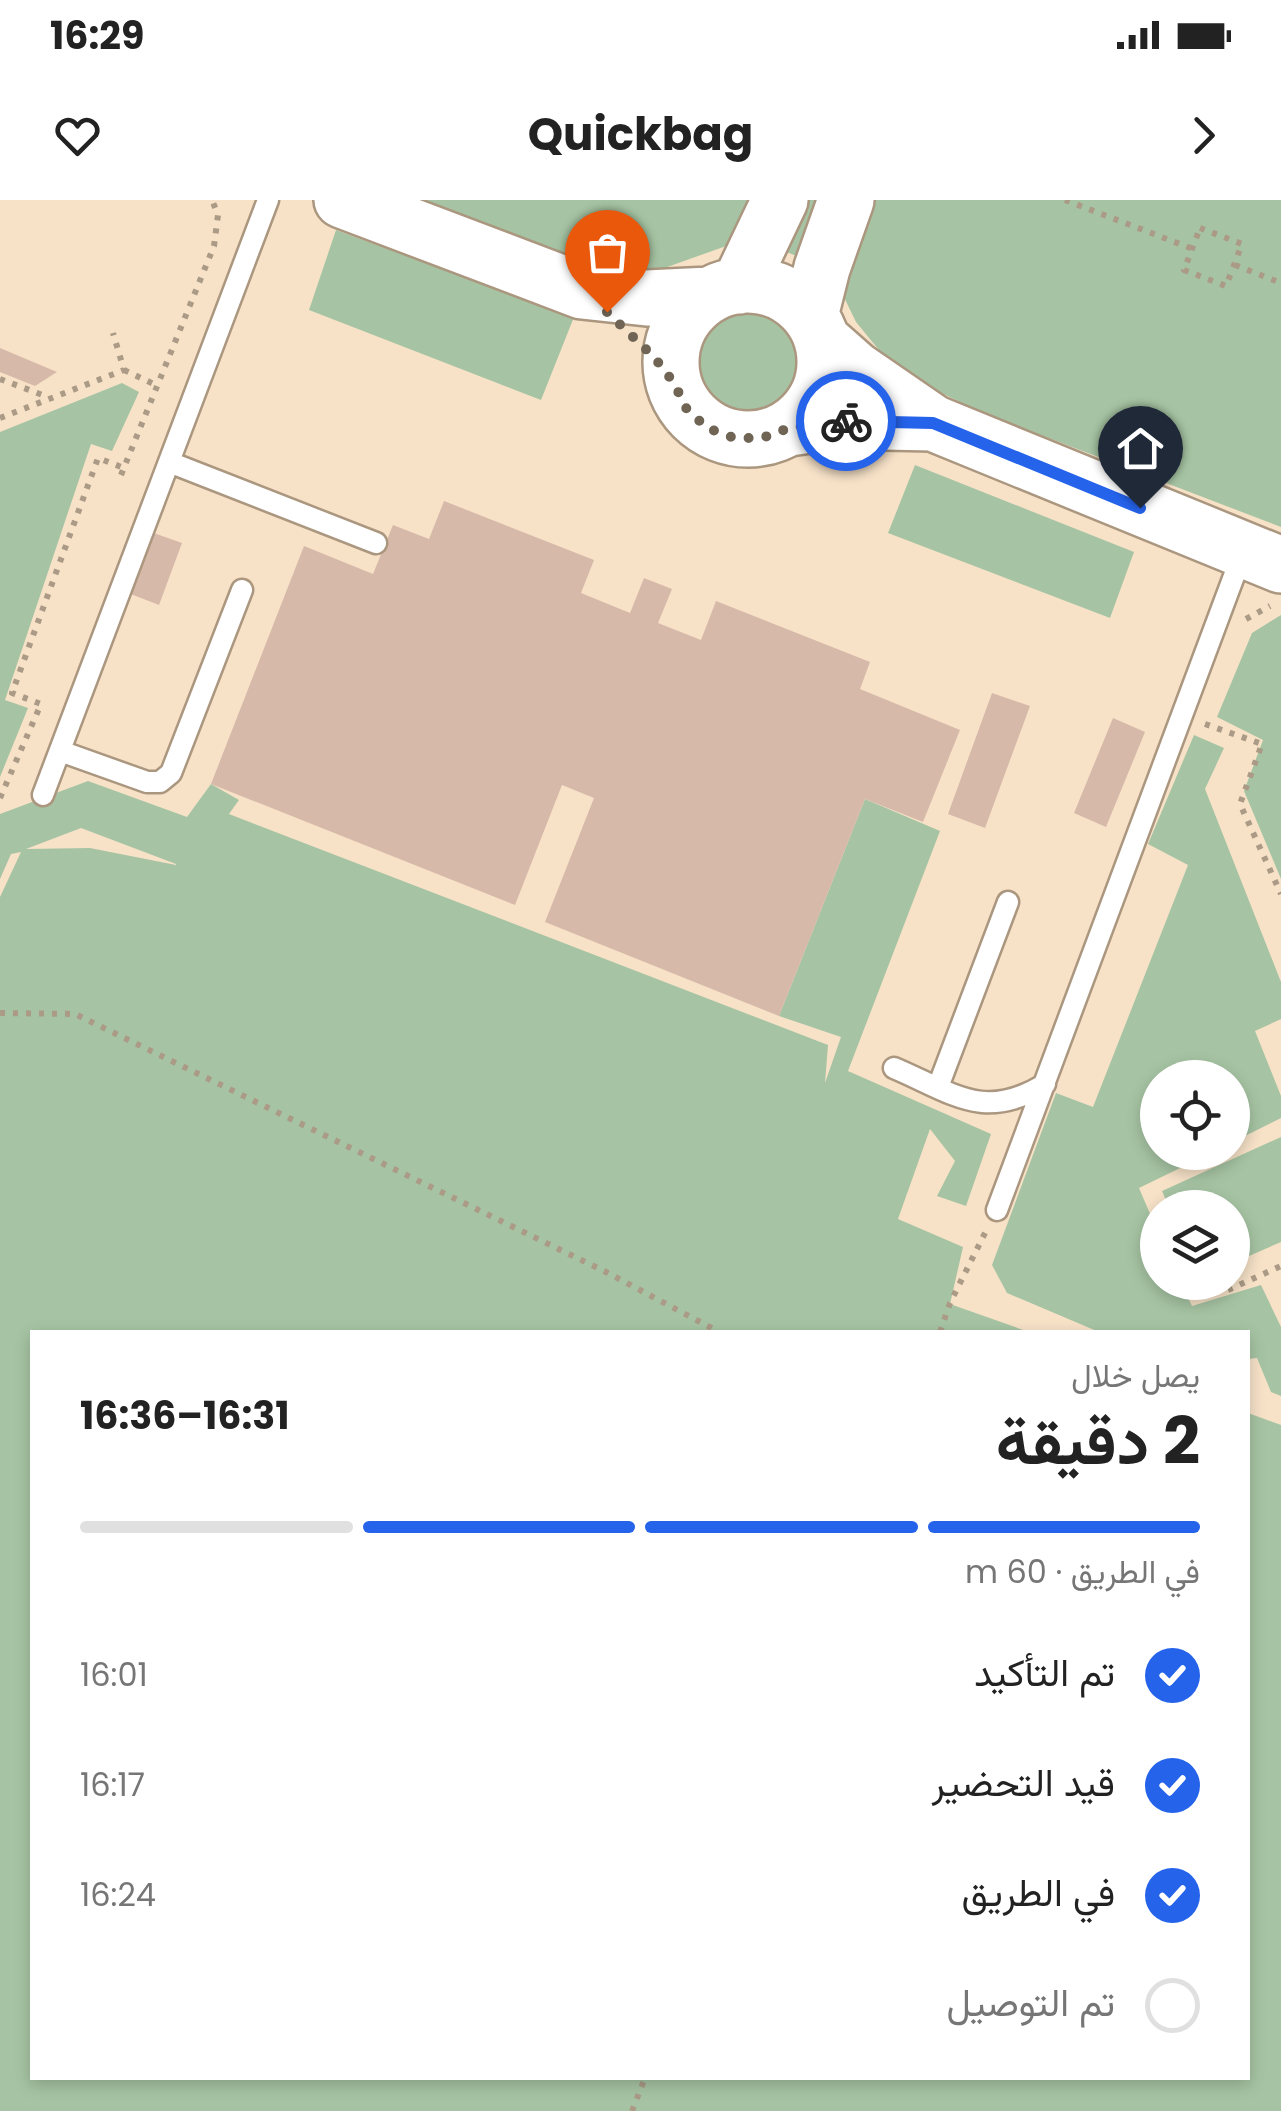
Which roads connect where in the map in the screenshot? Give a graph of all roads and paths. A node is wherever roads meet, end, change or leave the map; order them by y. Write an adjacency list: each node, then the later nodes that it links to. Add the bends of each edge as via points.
1 (212, 200): 17 (path, via 218,215 214,246)
2 (268, 200): 22 (lane)
3 (342, 200): 11 (street)
4 (780, 200): 10 (street)
5 (846, 200): 12 (street, via 822,268)
6 (1064, 200): 7 (path)
7 (1192, 249): 8 (path, via 1184,270 1226,286); 8 (path, via 1200,228 1214,233 1242,244)
8 (1234, 265): 9 (path)
9 (1281, 283)
10 (724, 290): 11 (street, via 646,298); 12 (street, via 759,286 778,292 796,302); 16 (street, via 690,311 677,333)
11 (582, 291): 16 (street)
12 (816, 328): 20 (street, via 856,370); 21 (street, via 825,365 820,390)
13 (112, 333): 14 (path)
14 (124, 370): 17 (path); 18 (path)
15 (0, 379): 18 (path)
16 (674, 383): 21 (street, via 686,408 707,428 734,438 762,438)
17 (158, 386): 29 (path, via 123,472 98,458 12,692 41,704)
18 (49, 397): 19 (path)
19 (0, 418)
20 (933, 423): 21 (street, via 836,421); 24 (street)
21 (789, 428)
22 (169, 462): 23 (lane); 27 (lane)
23 (376, 543)
24 (1262, 558): 34 (lane)
25 (242, 590): 27 (lane, via 166,778 147,782)
26 (1201, 722): 30 (path, via 1262,744 1240,804)
27 (60, 751): 28 (lane)
28 (44, 795)
29 (0, 798)
30 (1281, 894)
31 (1008, 902): 35 (lane)
32 (0, 1013): 39 (path, via 75,1014)
33 (894, 1068): 35 (lane)
34 (1045, 1084): 35 (lane, via 991,1104); 36 (lane)
35 (938, 1087)
36 (998, 1210): 40 (path)
37 (1281, 1266): 38 (path)
38 (1250, 1280)
39 (715, 1330)
40 (941, 1330)
41 (645, 2080): 42 (path)
42 (632, 2111)

